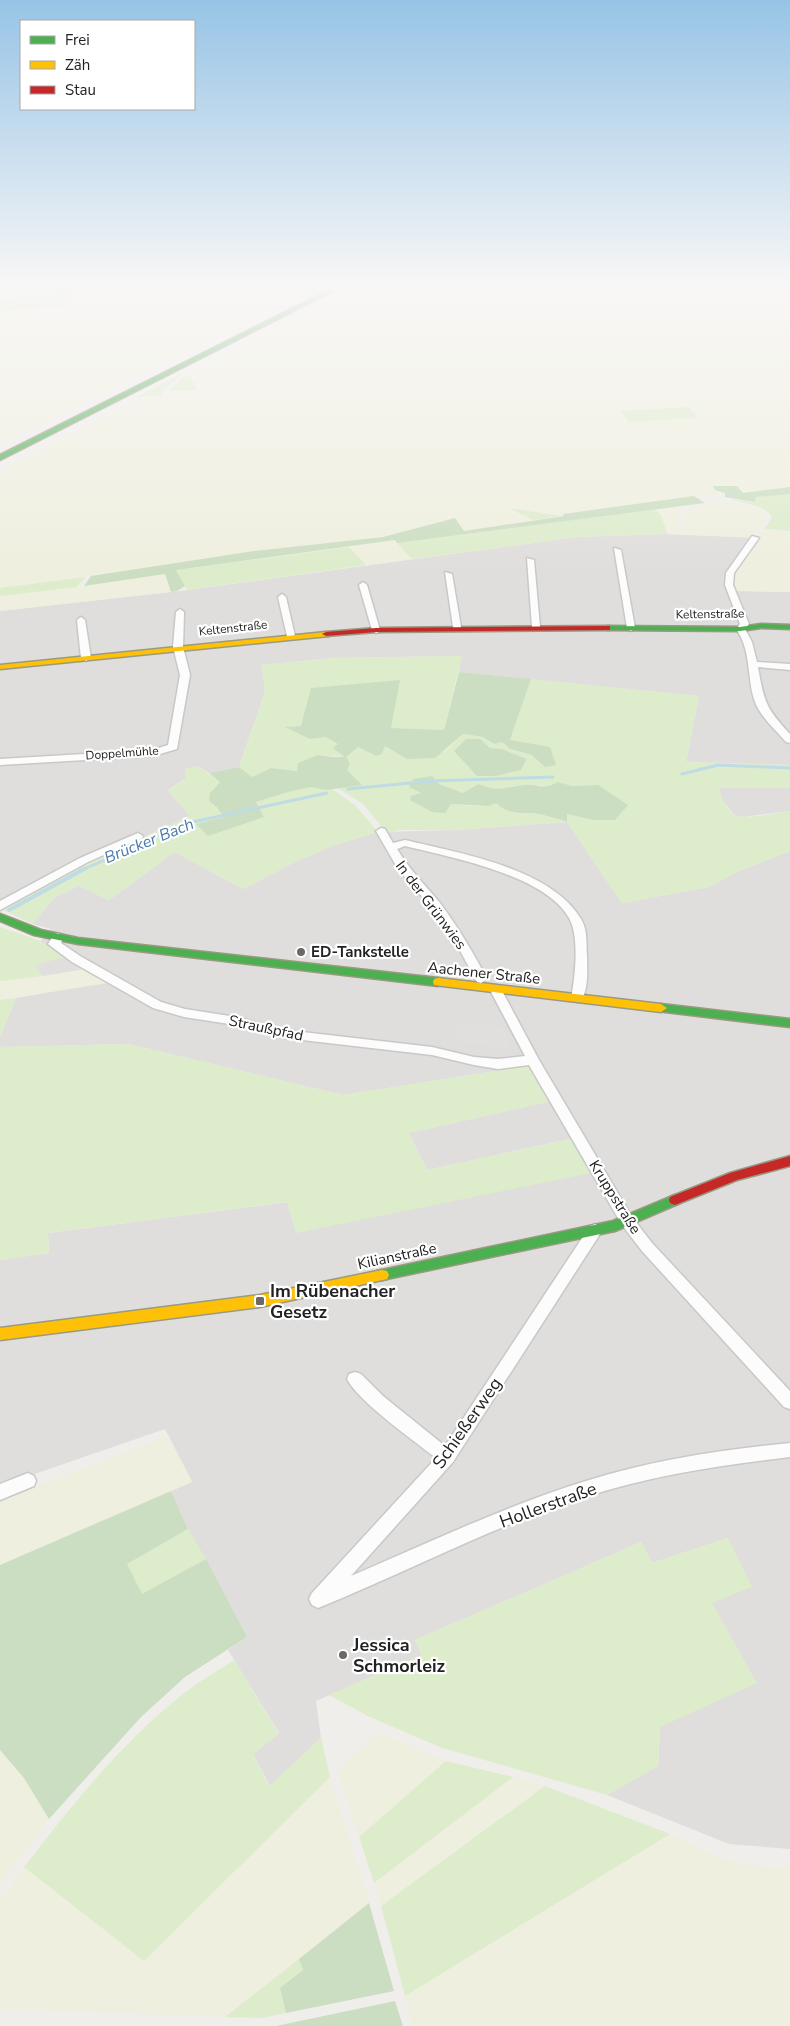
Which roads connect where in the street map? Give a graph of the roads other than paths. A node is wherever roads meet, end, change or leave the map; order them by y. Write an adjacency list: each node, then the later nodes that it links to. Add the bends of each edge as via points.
1 (149, 383): 2 (main road)
2 (0, 458)
3 (754, 538): 15 (street, via 730,573 729,585 745,624)
4 (617, 550): 13 (street)
5 (530, 560): 11 (street)
6 (448, 574): 12 (street)
7 (363, 585): 16 (street)
8 (282, 597): 17 (street, Keltenstraße)
9 (180, 612): 18 (street, Keltenstraße)
10 (82, 620): 19 (street)
11 (536, 626): 12 (main road, Keltenstraße); 13 (main road, Keltenstraße)
12 (457, 627): 16 (main road, Keltenstraße)
13 (631, 628): 15 (main road, Keltenstraße)
14 (790, 628): 15 (main road, Keltenstraße, via 761,626)
15 (740, 629): 20 (street, via 747,638)
16 (376, 630): 17 (main road, Keltenstraße)
17 (291, 636): 18 (main road, Keltenstraße)
18 (178, 648): 19 (main road, Keltenstraße); 24 (street, Doppelmühle, via 185,675 173,747 153,753)
19 (86, 658): 21 (main road, Keltenstraße)
20 (752, 664): 22 (street); 23 (street, via 765,711)
21 (0, 667)
22 (790, 667)
23 (790, 740)
24 (0, 762)
25 (381, 831): 27 (street, In der Grünwies)
26 (138, 836): 28 (street, via 84,860)
27 (390, 847): 31 (street, In der Grünwies, via 464,946); 33 (street, via 405,843 482,862 540,885 561,901 576,920 580,932 581,978)
28 (0, 906)
29 (0, 918): 30 (main road, Aachener Straße)
30 (58, 937): 32 (main road, Aachener Straße); 35 (street, Straußpfad, via 54,944 59,949 169,1009 295,1036 432,1050 488,1063)
31 (481, 979)
32 (496, 990): 33 (main road, Aachener Straße); 35 (street, Kruppstraße)
33 (577, 998): 34 (main road, Aachener Straße)
34 (790, 1023)
35 (533, 1060): 37 (street, Kruppstraße)
36 (790, 1160): 37 (main road, Kilianstraße, via 734,1176)
37 (627, 1220): 38 (main road, Kilianstraße); 41 (street, Kruppstraße, via 647,1247)
38 (595, 1230): 39 (main road, Kilianstraße, via 260,1301); 43 (street, Schießerweg)
39 (0, 1334)
40 (356, 1379): 43 (street, via 377,1401)
41 (790, 1402)
42 (790, 1450): 46 (street, Hollerstraße, via 655,1470 557,1499)
43 (447, 1457): 46 (street, Schießerweg)
44 (28, 1481): 45 (street)
45 (0, 1492)
46 (318, 1599)

